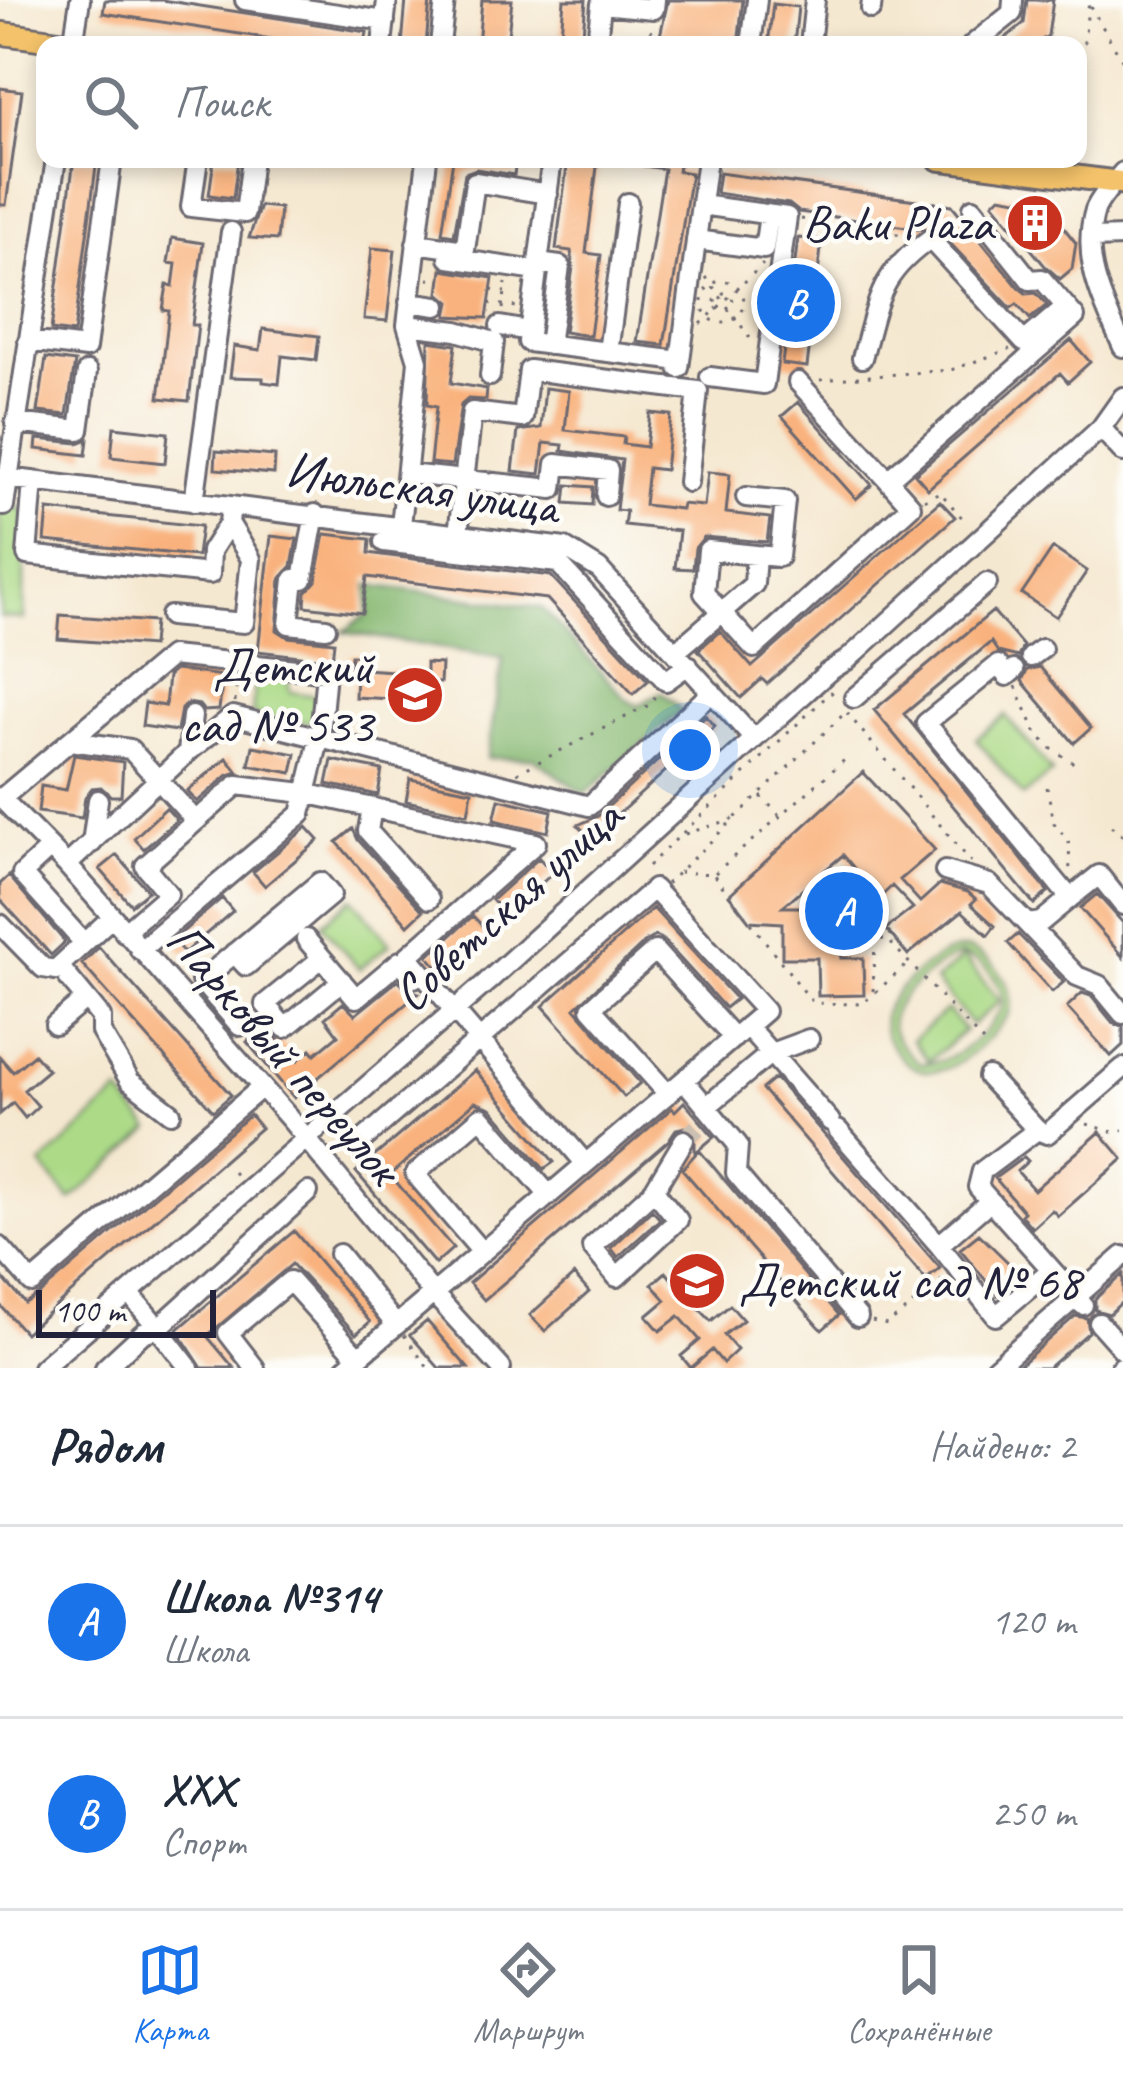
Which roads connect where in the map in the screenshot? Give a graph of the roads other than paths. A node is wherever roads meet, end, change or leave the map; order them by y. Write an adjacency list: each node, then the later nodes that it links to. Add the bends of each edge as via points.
1 (80, 0): 12 (street)
2 (388, 0): 10 (street)
3 (445, 0): 14 (street)
4 (757, 0): 16 (street)
5 (815, 0): 17 (street)
6 (1013, 0): 18 (street, via 1012,14)
7 (258, 1): 9 (street)
8 (654, 4): 15 (street, via 601,4)
9 (310, 5): 10 (street)
10 (385, 21): 13 (street)
11 (0, 33): 19 (main road)
12 (74, 36)
13 (383, 36)
14 (441, 36)
15 (598, 36)
16 (752, 36)
17 (811, 36)
18 (984, 36)
19 (36, 38)
20 (55, 168): 48 (street)
21 (111, 168): 48 (street, via 86,348)
22 (196, 168): 23 (street, via 191,207 244,213)
23 (251, 168)
24 (426, 168): 38 (street)
25 (551, 168): 29 (street)
26 (706, 168): 31 (street)
27 (1020, 168): 28 (main road)
28 (1120, 179): 36 (street, via 1096,208)
29 (548, 194): 39 (street, via 475,182); 40 (street)
30 (628, 203): 51 (street)
31 (701, 205): 33 (street); 37 (street)
32 (973, 208): 44 (street, via 1030,280 1042,279)
33 (778, 216): 37 (street, via 764,249); 55 (street, via 784,244 764,384)
34 (231, 232): 69 (street)
35 (1123, 237): 36 (street)
36 (1093, 238): 41 (street)
37 (696, 240): 51 (street, via 680,357)
38 (415, 248): 39 (street); 42 (street)
39 (475, 261): 40 (street)
40 (538, 267): 47 (street); 49 (street, via 560,266)
41 (1102, 300): 44 (street); 50 (street)
42 (409, 302): 43 (street); 45 (street)
43 (437, 306)
44 (1070, 312): 52 (street, via 1024,343 930,239 899,260 886,281); 64 (street)
45 (406, 325): 54 (street, via 494,342); 61 (street, via 418,361)
46 (500, 326): 47 (street)
47 (529, 331): 49 (street, via 528,343)
48 (28, 341): 58 (street)
49 (549, 345): 51 (street)
50 (1123, 347)
51 (608, 352)
52 (862, 358)
53 (87, 372): 58 (street, via 79,430)
54 (490, 376)
55 (710, 377)
56 (798, 382): 64 (street)
57 (1123, 398): 59 (street, Советская улица)
58 (15, 423): 62 (street)
59 (1101, 428): 60 (street); 91 (street, Советская улица)
60 (1121, 448)
61 (407, 474): 63 (street); 73 (street)
62 (4, 478): 65 (street, Июльская улица); 70 (street)
63 (465, 480): 66 (street, via 472,412 523,418 529,370 698,391); 67 (street, via 553,489 556,464 608,470); 74 (street)
64 (888, 480): 80 (street, via 911,506 754,648)
65 (33, 482): 69 (street, Июльская улица); 72 (street, via 27,555 209,574 211,551)
66 (688, 482)
67 (606, 496)
68 (746, 497): 76 (street, via 785,501 779,557)
69 (194, 502): 72 (street, Июльская улица)
70 (4, 506)
71 (315, 514): 72 (street, Июльская улица); 73 (street, Июльская улица); 83 (street, via 289,624)
72 (230, 522): 82 (street, via 251,559)
73 (401, 526): 74 (street, Июльская улица)
74 (458, 534): 78 (street, Июльская улица, via 565,548)
75 (384, 542): 77 (street)
76 (756, 555): 80 (street, via 754,584); 80 (street, via 708,550 704,593)
77 (557, 563): 78 (street); 84 (street, via 666,681)
78 (599, 569): 84 (street, Июльская улица)
79 (987, 583): 88 (street)
80 (721, 613): 84 (street)
81 (170, 616): 82 (street)
82 (244, 623): 85 (street)
83 (326, 628)
84 (681, 658): 87 (street, Июльская улица)
85 (239, 662): 90 (street, via 326,672); 92 (street, via 171,656)
86 (1010, 673): 105 (street, via 998,665 926,723)
87 (712, 692): 90 (street, via 589,806); 91 (street, Июльская улица)
88 (850, 705)
89 (192, 716): 93 (street)
90 (320, 736): 93 (street, via 233,716); 95 (street)
91 (754, 739): 122 (street, Советская улица)
92 (70, 741): 94 (street, via 130,749); 96 (street)
93 (188, 752): 94 (street)
94 (159, 781): 99 (street); 100 (street)
95 (304, 793): 98 (street); 99 (street, via 237,785); 108 (street, via 301,814)
96 (1, 797): 101 (street, Парковый переулок)
97 (98, 800): 100 (street)
98 (372, 808): 106 (street, via 368,831); 122 (street, via 536,843 408,956)
99 (196, 821): 104 (street, via 145,866)
100 (92, 843): 102 (street)
101 (49, 849): 102 (street, Парковый переулок); 113 (street, via 22,874)
102 (67, 865): 111 (street, Парковый переулок)
103 (945, 871): 110 (street, via 989,884)
104 (168, 893): 108 (street); 111 (street)
105 (1070, 898): 107 (street, via 1099,875); 110 (street)
106 (429, 899)
107 (1123, 905)
108 (184, 912): 114 (street)
109 (0, 924): 117 (street, via 43,968)
110 (1028, 924): 123 (street)
111 (118, 925): 113 (street); 114 (street, Парковый переулок)
112 (306, 939): 116 (street)
113 (84, 943): 117 (street)
114 (140, 950): 129 (street, Парковый переулок)
115 (234, 953): 115 (street, via 320,882 331,895 245,966); 125 (street, via 201,981)
116 (322, 958): 119 (street); 121 (street)
117 (55, 970): 120 (street)
118 (286, 974): 121 (street, via 259,997)
119 (342, 981): 121 (street, via 286,1028); 122 (street, via 356,998 400,962)
120 (86, 999): 124 (street); 136 (street, via 130,1081)
121 (265, 1004): 125 (street)
122 (450, 1013): 128 (street); 139 (street, Советская улица)
123 (1123, 1015)
124 (55, 1025)
125 (239, 1026): 129 (street)
126 (741, 1032): 128 (street, via 765,1011 654,889); 130 (street); 133 (street); 135 (street, via 656,951 591,1009)
127 (809, 1039): 130 (street)
128 (480, 1041): 141 (street); 142 (street)
129 (221, 1042): 134 (street, Парковый переулок)
130 (771, 1054): 137 (street); 147 (street)
131 (1123, 1067): 138 (street, via 1047,1134)
132 (988, 1077): 138 (street)
133 (684, 1080): 135 (street); 137 (street)
134 (262, 1087): 139 (street, Парковый переулок); 148 (street, via 32,1283)
135 (668, 1094): 142 (street)
136 (171, 1113)
137 (707, 1115): 156 (street, via 738,1145 736,1173)
138 (1036, 1130): 146 (street, via 982,1172 978,1187)
139 (308, 1140): 153 (street, Парковый переулок); 154 (street, Советская улица)
140 (684, 1140): 143 (street)
141 (358, 1144)
142 (585, 1163): 145 (street)
143 (654, 1190): 143 (street, via 678,1220 616,1277 592,1247)
144 (308, 1192): 158 (street)
145 (548, 1195): 149 (street); 149 (street, via 481,1117 415,1174)
146 (990, 1201): 147 (street); 152 (street)
147 (939, 1245): 152 (street, via 996,1316)
148 (0, 1247)
149 (481, 1251): 153 (street)
150 (339, 1254): 159 (street)
151 (1123, 1256): 155 (street)
152 (1051, 1270): 155 (street)
153 (432, 1292): 159 (street); 166 (street, Парковый переулок)
154 (130, 1294): 158 (street); 162 (street, Советская улица)
155 (1080, 1302): 167 (street)
156 (858, 1317)
157 (1099, 1322): 160 (street)
158 (158, 1328): 163 (street); 164 (street)
159 (390, 1334): 161 (street)
160 (1123, 1350)
161 (352, 1363): 165 (street, via 290,1281 228,1333)
162 (42, 1368)
163 (105, 1368)
164 (190, 1368)
165 (256, 1368)
166 (501, 1368)
167 (995, 1368)

